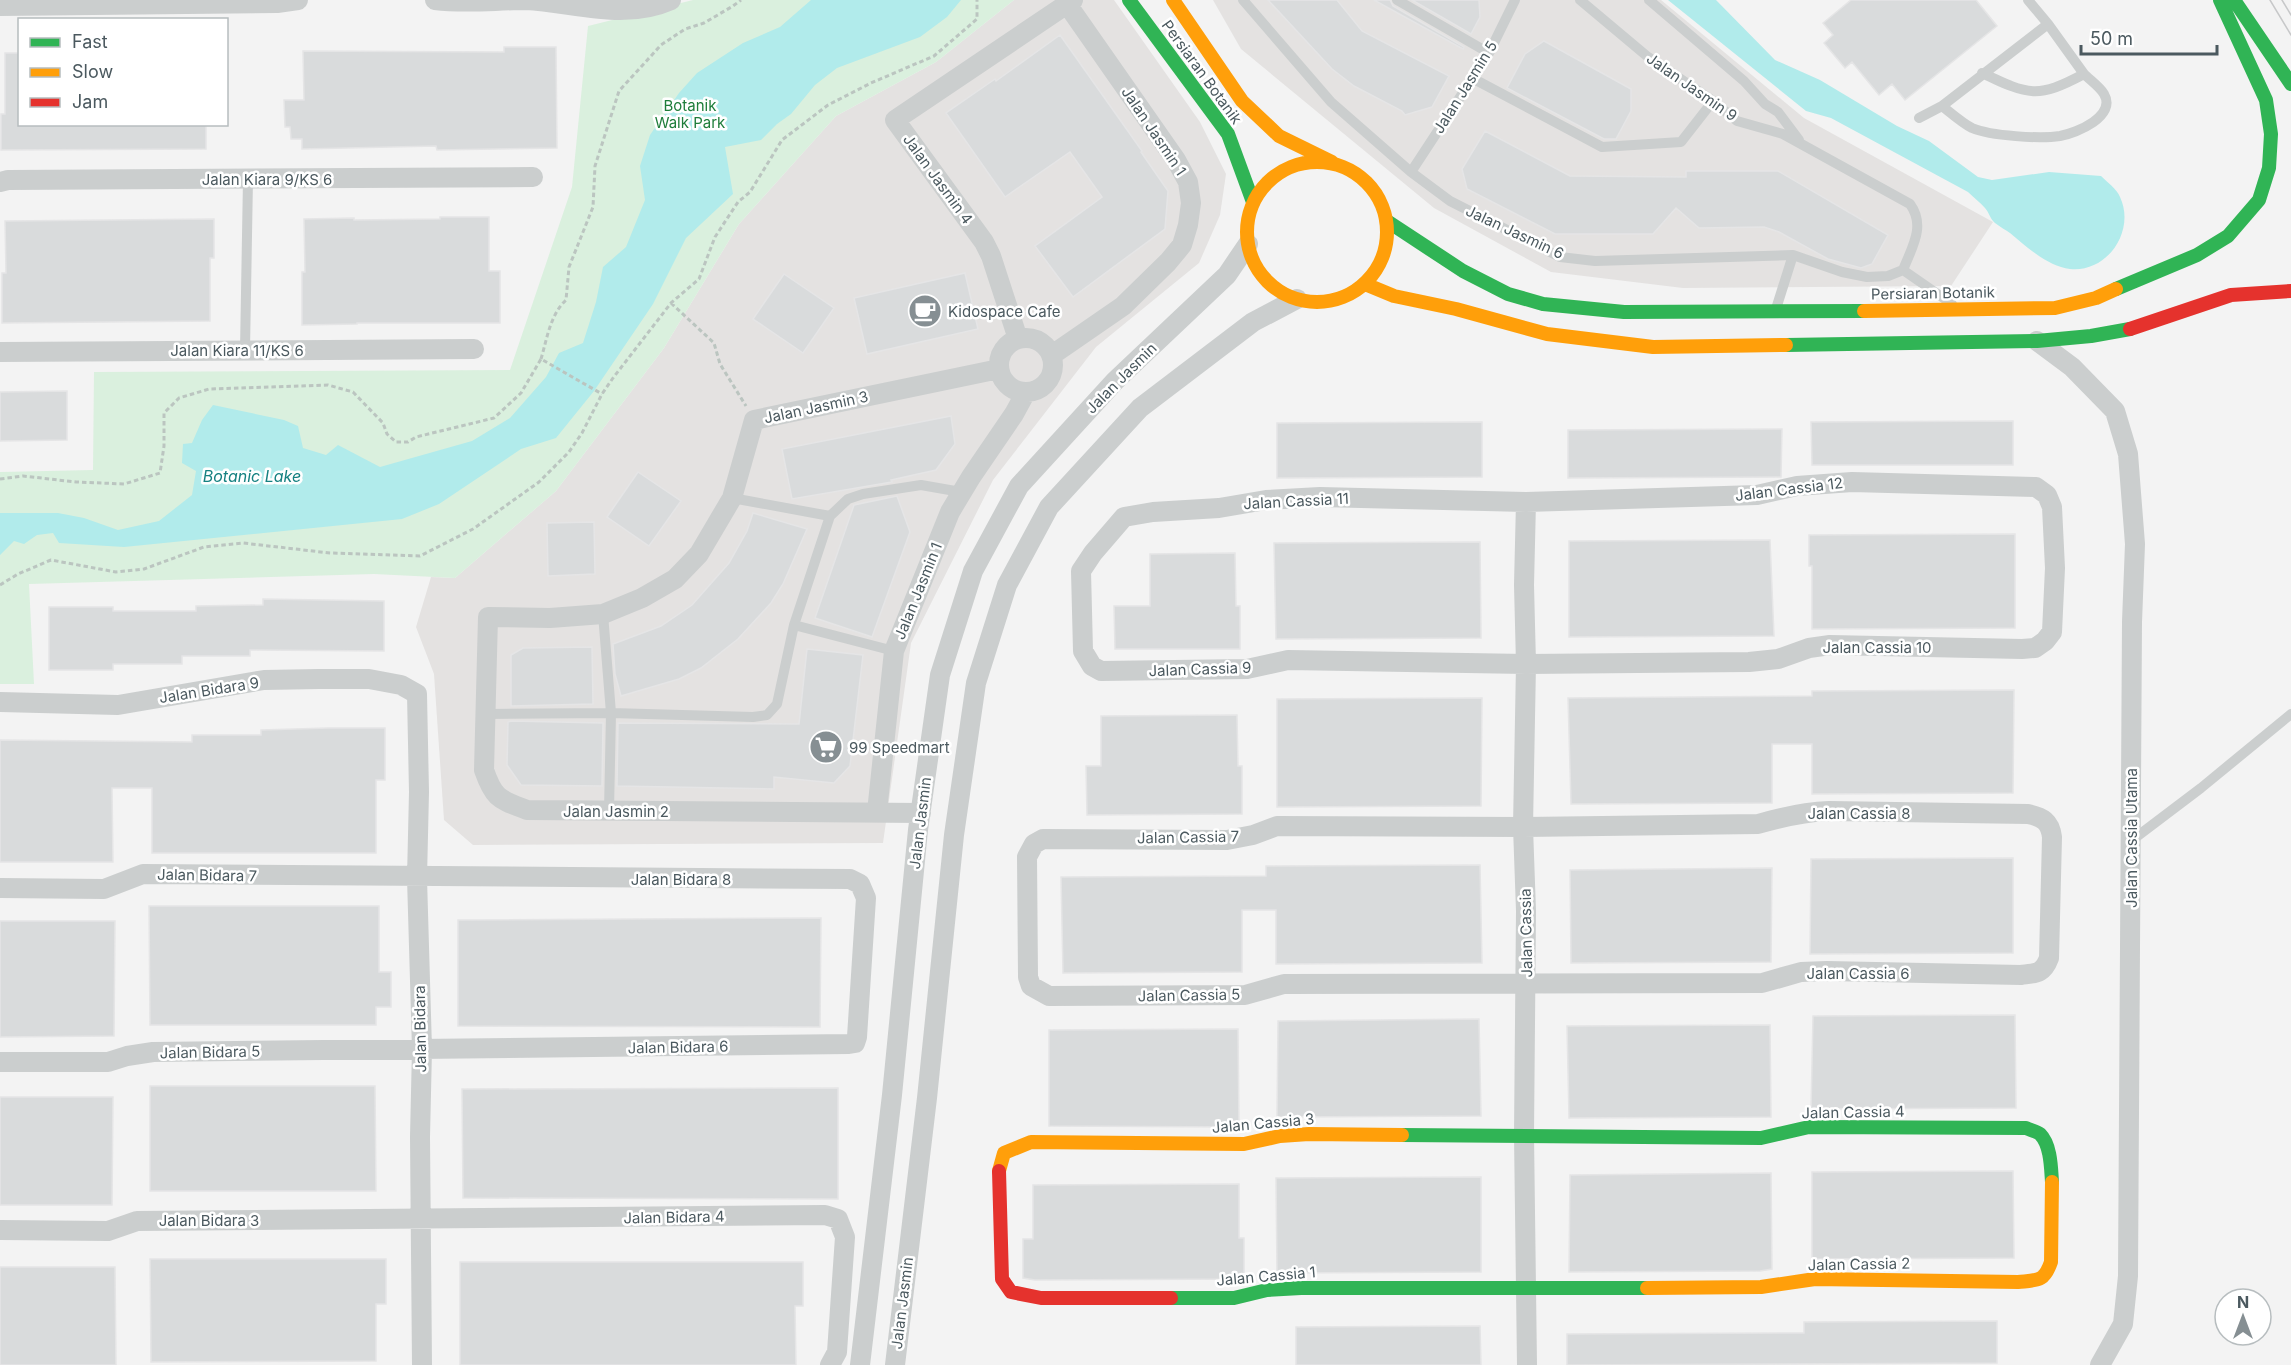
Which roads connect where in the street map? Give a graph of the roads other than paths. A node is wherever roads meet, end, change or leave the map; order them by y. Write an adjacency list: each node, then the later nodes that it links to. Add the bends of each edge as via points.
1 (298, 0): 14 (street)
2 (435, 0): 3 (street, via 526,0 619,11 645,9)
3 (671, 0)
4 (1129, 0): 32 (main road, Persiaran Botanik, via 1228,134)
5 (1173, 0): 27 (main road, Persiaran Botanik, via 1242,101 1279,136)
6 (1243, 0): 28 (lane, Jalan Jasmin 6, via 1331,102)
7 (1397, 0): 18 (lane)
8 (1515, 0): 18 (lane, Jalan Jasmin 5)
9 (1580, 0): 23 (lane, Jalan Jasmin 9, via 1648,57)
10 (1649, 0): 26 (lane, via 1744,81 1765,104 1779,112)
11 (2028, 0): 17 (lane)
12 (2220, 0): 40 (main road, Persiaran Botanik, via 2266,100 2271,146 2259,200 2228,236 2129,290 2055,308)
13 (2234, 0): 22 (main road)
14 (249, 1): 16 (street)
15 (1070, 2): 42 (street, Jalan Jasmin 4, via 895,120 984,242); 47 (street, Jalan Jasmin 1, via 1176,160 1188,182 1191,203 1182,245 1168,262 1123,306)
16 (0, 6)
17 (2048, 24): 19 (lane); 20 (lane)
18 (1489, 53): 21 (lane, Jalan Jasmin 5)
19 (1982, 74): 20 (lane, via 2017,89 2040,92); 24 (lane)
20 (2085, 74): 24 (lane, via 2105,94 2107,106 2103,115 2090,124 2061,136 2016,137 1973,128)
21 (1472, 78): 23 (lane, via 1602,147 1681,142); 28 (lane, Jalan Jasmin 5)
22 (2291, 84)
23 (1713, 101): 26 (lane, Jalan Jasmin 9, via 1737,121 1783,134)
24 (1942, 106): 25 (lane)
25 (1919, 118)
26 (1802, 144): 36 (lane, Jalan Jasmin 9, via 1910,204 1917,214 1918,231)
27 (1337, 165): 32 (main road, via 1298,165 1264,186); 33 (main road, via 1370,186)
28 (1411, 172): 35 (lane, Jalan Jasmin 6, via 1450,201 1560,257 1595,261)
29 (533, 177): 30 (street, Jalan Kiara 9/KS 6)
30 (248, 179): 31 (street, Jalan Kiara 9/KS 6); 45 (lane)
31 (0, 182)
32 (1253, 202): 34 (main road)
33 (1387, 221): 37 (main road, via 1387,244 1379,266); 41 (main road, Persiaran Botanik, via 1463,272 1508,294 1543,304 1624,312)
34 (1248, 244): 39 (main road, via 1257,268 1274,287); 68 (street, Jalan Jasmin, via 1227,275 1115,381 1019,486 973,571 940,675)
35 (1793, 255): 36 (lane, Jalan Jasmin 6, via 1867,277 1888,276); 41 (lane)
36 (1903, 270): 40 (lane)
37 (1365, 284): 39 (main road, via 1333,300); 43 (main road, via 1394,296 1546,334 1653,347)
38 (2291, 291): 43 (main road, via 2230,295 2087,337)
39 (1297, 299): 88 (street, Jalan Jasmin, via 1253,322 1140,408 1048,507 1007,585 972,706)
40 (1959, 309): 41 (main road, Persiaran Botanik)
41 (1775, 312)
42 (1018, 339): 47 (street, via 1036,339); 48 (street, via 1004,349)
43 (2037, 341): 70 (street, Jalan Cassia Utama, via 2072,367 2115,411 2128,454 2135,544)
44 (474, 349): 45 (street, Jalan Kiara 11/KS 6)
45 (245, 350): 46 (street, Jalan Kiara 11/KS 6)
46 (0, 352)
47 (1052, 355): 49 (street, via 1054,367 1047,384)
48 (999, 369): 49 (street, via 1012,389); 51 (street, Jalan Jasmin 3, via 754,420)
49 (1026, 392): 50 (street, Jalan Jasmin 1)
50 (961, 492): 53 (lane, via 921,484 863,494 848,498); 59 (street, Jalan Jasmin 1)
51 (732, 498): 53 (lane); 56 (street, Jalan Jasmin 3, via 699,554 675,579)
52 (1526, 502): 54 (street, Jalan Cassia 12, via 1757,495 1797,486 1852,482 2036,487 2047,495 2052,507); 55 (street, Jalan Cassia 11, via 1320,497 1124,517 1082,571); 60 (street, Jalan Cassia)
53 (830, 516): 58 (lane)
54 (2055, 568): 60 (street, Jalan Cassia 10, via 2052,632 2036,648 1830,645 1778,659 1749,662)
55 (1081, 595): 60 (street, Jalan Cassia 9, via 1083,651 1092,666 1101,671 1247,669 1288,660)
56 (603, 614): 57 (street, Jalan Jasmin 3); 63 (lane)
57 (488, 617): 64 (street, Jalan Jasmin 2)
58 (794, 625): 59 (lane); 63 (lane, via 777,704 767,715)
59 (894, 651): 67 (street, Jalan Jasmin 1)
60 (1526, 664): 69 (street, Jalan Cassia)
61 (417, 694): 62 (street, Jalan Bidara 9, via 400,685 369,680 264,680 118,705); 71 (street, Jalan Bidara)
62 (0, 702)
63 (611, 713): 64 (lane); 66 (lane)
64 (486, 714): 66 (street, Jalan Jasmin 2, via 484,770 499,799 527,810)
65 (2291, 714): 70 (lane)
66 (609, 811): 67 (street, Jalan Jasmin 2)
67 (877, 812): 68 (street, Jalan Jasmin 2)
68 (921, 813): 87 (street, Jalan Jasmin)
69 (1523, 827): 73 (street, Jalan Cassia 8, via 1758,824 1809,812 2028,814 2042,817 2051,827); 74 (street, Jalan Cassia 7, via 1277,826 1227,840 1043,839 1034,844 1027,857); 76 (street, Jalan Cassia)
70 (2131, 841): 90 (street, Jalan Cassia Utama, via 2128,1276 2123,1324)
71 (417, 878): 72 (street, Jalan Bidara 7, via 143,874 104,889); 75 (street, Jalan Bidara 8, via 850,879 861,884 866,898); 77 (street, Jalan Bidara)
72 (0, 888)
73 (2051, 896): 76 (street, Jalan Cassia 6, via 2049,958 2046,968 2037,973 1827,971 1801,972 1762,983)
74 (1026, 916): 76 (street, Jalan Cassia 5, via 1028,977 1031,986 1049,996 1245,995 1284,984)
75 (862, 965): 77 (street, Jalan Bidara 6, via 855,1043)
76 (1526, 983): 79 (street, Jalan Cassia)
77 (422, 1049): 78 (street, Jalan Bidara 5, via 153,1052 108,1062); 81 (street, Jalan Bidara)
78 (0, 1062)
79 (1524, 1135): 80 (main road, Jalan Cassia 4, via 1761,1138 1809,1127 2026,1128 2039,1133 2048,1147); 82 (main road, Jalan Cassia 3, via 1308,1134 1244,1144 1031,1142 1004,1153 999,1169); 84 (street, Jalan Cassia)
80 (2052, 1202): 84 (main road, Jalan Cassia 2, via 2051,1262 2040,1280 1815,1279 1761,1287)
81 (421, 1219): 83 (street, Jalan Bidara 3, via 137,1221 108,1231); 85 (street, Jalan Bidara); 86 (street, Jalan Bidara 4, via 825,1215 838,1219 845,1237 837,1352)
82 (999, 1222): 84 (main road, Jalan Cassia 1, via 1002,1279 1011,1292 1041,1298 1234,1298 1267,1290 1301,1288)
83 (0, 1230)
84 (1526, 1289): 89 (street, Jalan Cassia)
85 (422, 1365)
86 (830, 1365)
87 (860, 1365)
88 (895, 1365)
89 (1527, 1365)
90 (2100, 1365)

